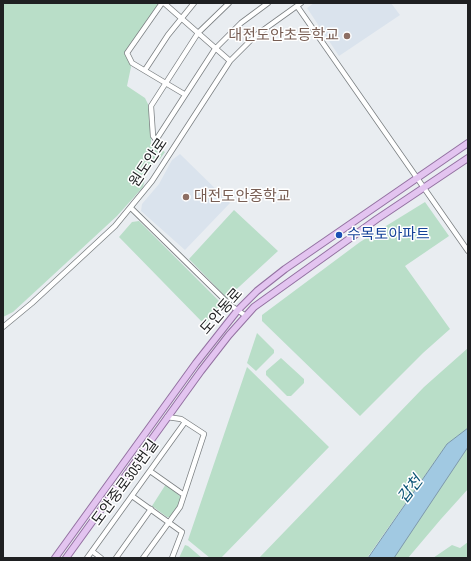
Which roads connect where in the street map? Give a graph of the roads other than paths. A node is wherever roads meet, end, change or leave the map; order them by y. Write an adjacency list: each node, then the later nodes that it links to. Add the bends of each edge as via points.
1 (163, 3): 7 (street); 11 (street, via 127,53 132,62)
2 (194, 3): 7 (street)
3 (229, 3): 8 (street)
4 (268, 3): 9 (street, via 241,23)
5 (301, 3): 6 (street, 원도안로)
6 (297, 6): 10 (street, 원도안로, via 255,36); 16 (street)
7 (180, 18): 8 (street); 11 (street)
8 (198, 33): 9 (street); 12 (street)
9 (215, 49): 10 (street); 13 (street)
10 (230, 61): 18 (street, 원도안로, via 152,181)
11 (145, 70): 12 (street)
12 (165, 83): 13 (street); 13 (street, via 151,106 153,136 156,140)
13 (184, 94)
14 (468, 143): 16 (main road, 도안동로)
15 (468, 158): 17 (main road, 도안동로)
16 (416, 178): 17 (street); 20 (main road, 도안동로, via 285,269)
17 (423, 188): 19 (street); 21 (main road, 도안동로, via 266,297)
18 (131, 208): 20 (street); 22 (street, 원도안로, via 115,226)
19 (468, 252)
20 (237, 311): 21 (street); 32 (main road, 도안동로, via 196,363)
21 (246, 316): 23 (main road, 도안동로)
22 (3, 327)
23 (175, 406): 24 (main road, 도안동로); 25 (street)
24 (167, 417): 25 (street); 33 (main road, 도안동로)
25 (183, 420): 26 (street, 도안중로305번길); 27 (street, via 204,434)
26 (150, 471): 27 (street); 28 (street, 도안중로305번길)
27 (184, 495): 30 (street, via 180,507)
28 (132, 496): 29 (street); 31 (street, 도안중로305번길)
29 (151, 509): 30 (street); 36 (street)
30 (169, 522): 37 (street); 38 (street, via 182,532)
31 (92, 551): 34 (street, 도안중로305번길); 35 (street)
32 (55, 558)
33 (66, 558)
34 (87, 558)
35 (101, 558)
36 (116, 558)
37 (143, 558)
38 (172, 558)

